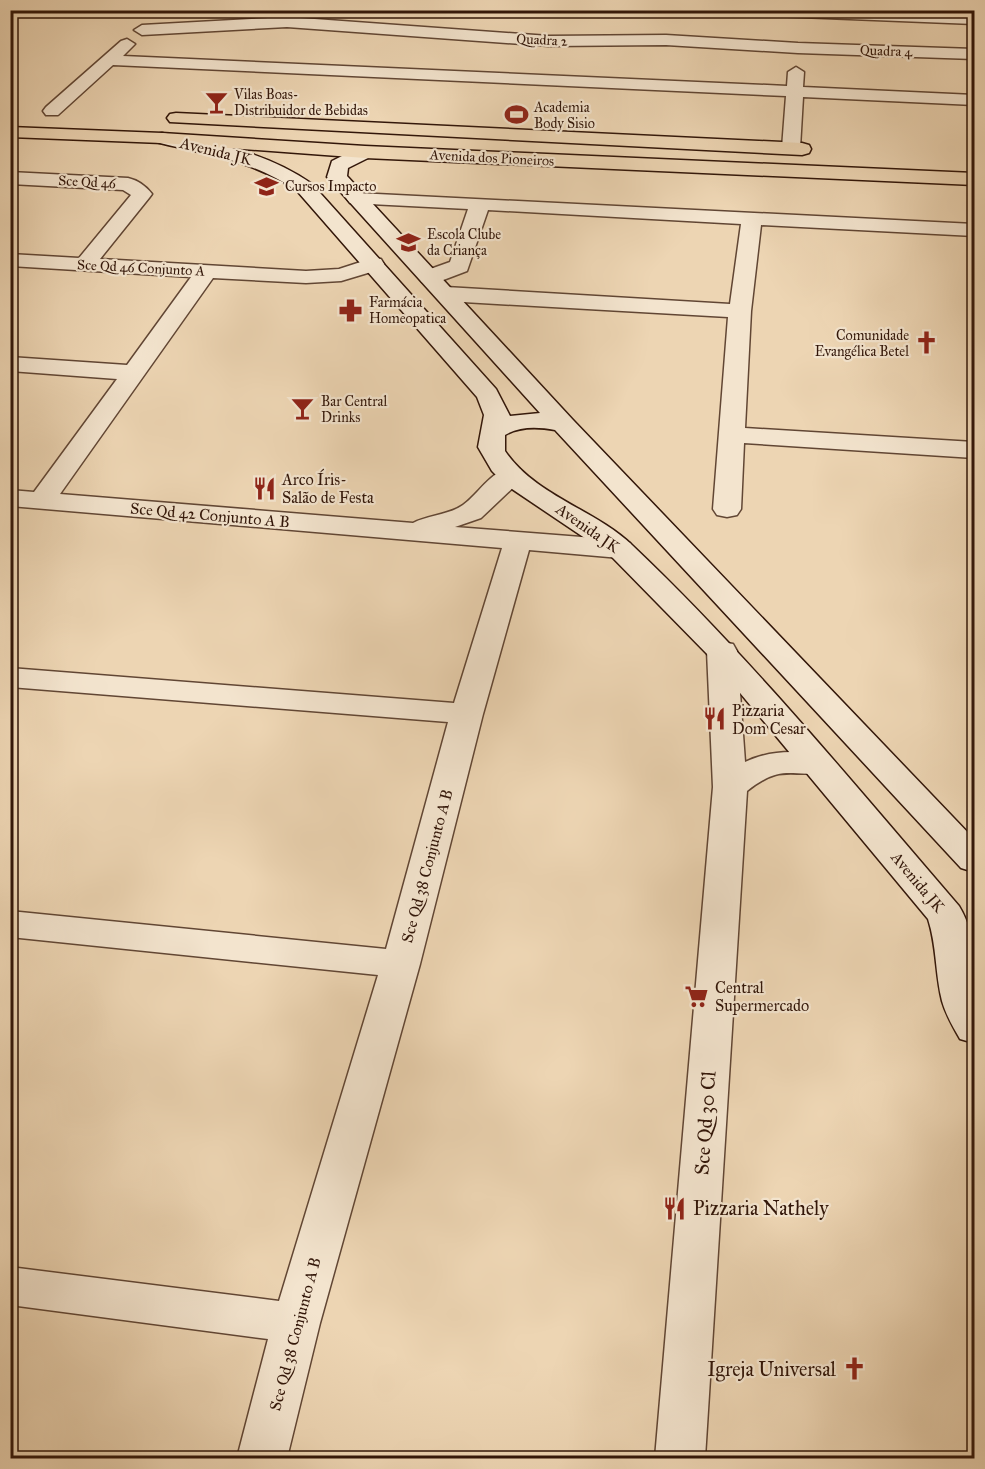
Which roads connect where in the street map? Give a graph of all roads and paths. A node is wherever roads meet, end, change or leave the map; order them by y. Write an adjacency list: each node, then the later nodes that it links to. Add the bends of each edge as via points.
1 (163, 10): 6 (street)
2 (752, 10): 5 (street)
3 (293, 16): 5 (street, Quadra 2, via 549,41 666,40); 6 (street, Quadra 2)
4 (975, 20): 5 (street)
5 (798, 26): 7 (street, Quadra 4); 9 (street)
6 (142, 30): 8 (street)
7 (975, 54)
8 (111, 60): 9 (street); 12 (street)
9 (794, 93): 10 (street); 18 (street)
10 (975, 100)
11 (31, 110): 12 (main road)
12 (52, 111): 13 (main road)
13 (75, 112)
14 (320, 124): 15 (main road, Avenida dos Pioneiros); 17 (main road, via 294,135 298,144); 18 (main road, Avenida dos Pioneiros)
15 (159, 128): 16 (main road, Avenida dos Pioneiros); 17 (main road, Avenida dos Pioneiros); 29 (street, Avenida JK, via 275,168 293,178)
16 (10, 132)
17 (311, 148): 20 (main road, Avenida dos Pioneiros)
18 (791, 148): 19 (main road, Avenida dos Pioneiros)
19 (814, 149)
20 (365, 152): 22 (main road, Avenida dos Pioneiros); 23 (street, via 345,160 336,171)
21 (10, 178): 28 (street, Sce Qd 46, via 128,184 139,190 140,198)
22 (975, 179)
23 (357, 199): 24 (street); 32 (street)
24 (480, 204): 25 (street); 32 (street, via 459,266)
25 (752, 219): 26 (street); 34 (street)
26 (975, 230)
27 (10, 260): 28 (street, Sce Qd 46 Conjunto A)
28 (85, 264): 30 (street, Sce Qd 46 Conjunto A)
29 (373, 264): 31 (street, Sce Qd 46 Conjunto A, via 355,272 327,276); 33 (street, Avenida JK)
30 (206, 272): 31 (street, Sce Qd 46 Conjunto A); 36 (street)
31 (271, 275): 33 (street, Sce Qd 46 Conjunto A)
32 (438, 285): 34 (street); 37 (street)
33 (395, 289): 38 (street, Avenida JK, via 488,394 497,417)
34 (740, 311): 39 (street)
35 (10, 364): 36 (street)
36 (132, 373): 43 (street)
37 (564, 425): 38 (street, via 527,421 503,425); 53 (street)
38 (494, 431): 41 (street, Avenida JK, via 491,450)
39 (731, 435): 40 (street); 44 (street)
40 (975, 450)
41 (511, 475): 45 (street, via 471,512); 47 (street, Avenida JK)
42 (10, 498): 43 (street, Sce Qd 42 Conjunto A B)
43 (41, 501): 45 (street, Sce Qd 42 Conjunto A B)
44 (727, 509)
45 (410, 533): 46 (street, Sce Qd 42 Conjunto A B)
46 (518, 540): 47 (street, Sce Qd 42 Conjunto A B); 50 (street, Sce Qd 38 Conjunto A B)
47 (620, 549): 48 (street, Avenida JK)
48 (722, 651): 51 (street, Avenida JK); 52 (street, Sce Qd 30 Cl)
49 (10, 677): 50 (street)
50 (467, 714): 55 (street, Sce Qd 38 Conjunto A B)
51 (817, 764): 52 (street, via 786,760 752,770); 56 (street, Avenida JK, via 946,915)
52 (730, 787): 61 (street, Sce Qd 30 Cl)
53 (975, 860)
54 (10, 924): 55 (street)
55 (401, 964): 59 (street, Sce Qd 38 Conjunto A B)
56 (966, 977): 57 (street, Avenida JK, via 967,1018)
57 (975, 1029)
58 (10, 1286): 59 (street)
59 (296, 1323): 60 (street, Sce Qd 38 Conjunto A B)
60 (262, 1458)
61 (680, 1458)

